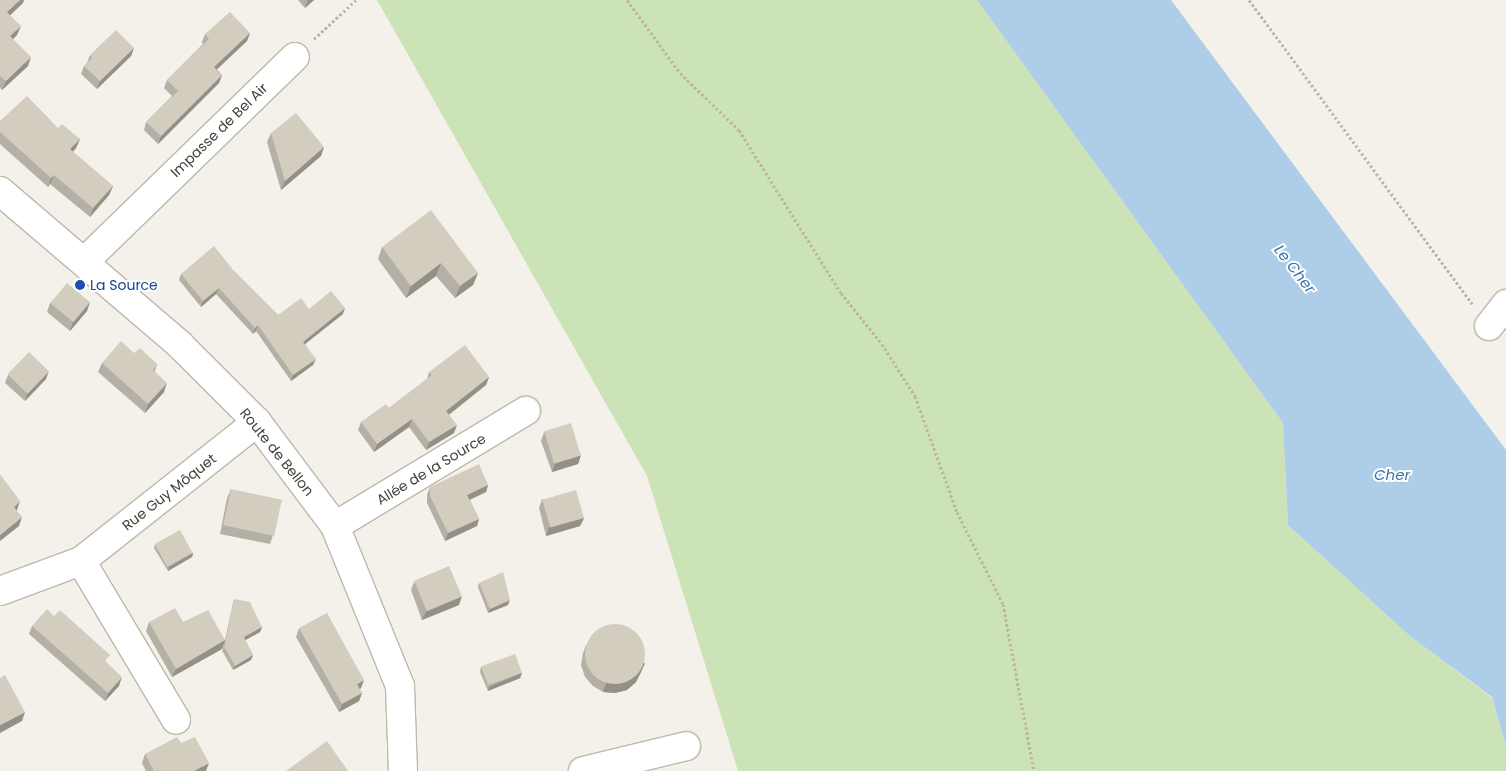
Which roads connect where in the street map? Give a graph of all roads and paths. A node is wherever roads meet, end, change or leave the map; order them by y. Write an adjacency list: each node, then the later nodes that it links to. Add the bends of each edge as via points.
1 (356, 0): 4 (path)
2 (627, 0): 18 (path, via 680,73 739,130 840,293 882,344 915,396 957,512 1003,604)
3 (1249, 0): 8 (path)
4 (295, 57): 6 (street, Impasse de Bel Air)
5 (0, 191): 6 (street, Route de Bellon)
6 (84, 262): 10 (street, Route de Bellon, via 180,345)
7 (1506, 304): 8 (street)
8 (1489, 326)
9 (526, 411): 11 (street, Allée de la Source)
10 (257, 422): 11 (street, Route de Bellon); 12 (street, Rue Guy Môquet)
11 (335, 526): 16 (street, Route de Bellon, via 400,686)
12 (81, 562): 13 (street, Rue Guy Môquet); 14 (street)
13 (0, 591)
14 (176, 720)
15 (686, 746): 17 (street)
16 (402, 771)
17 (583, 771)
18 (1034, 771)

